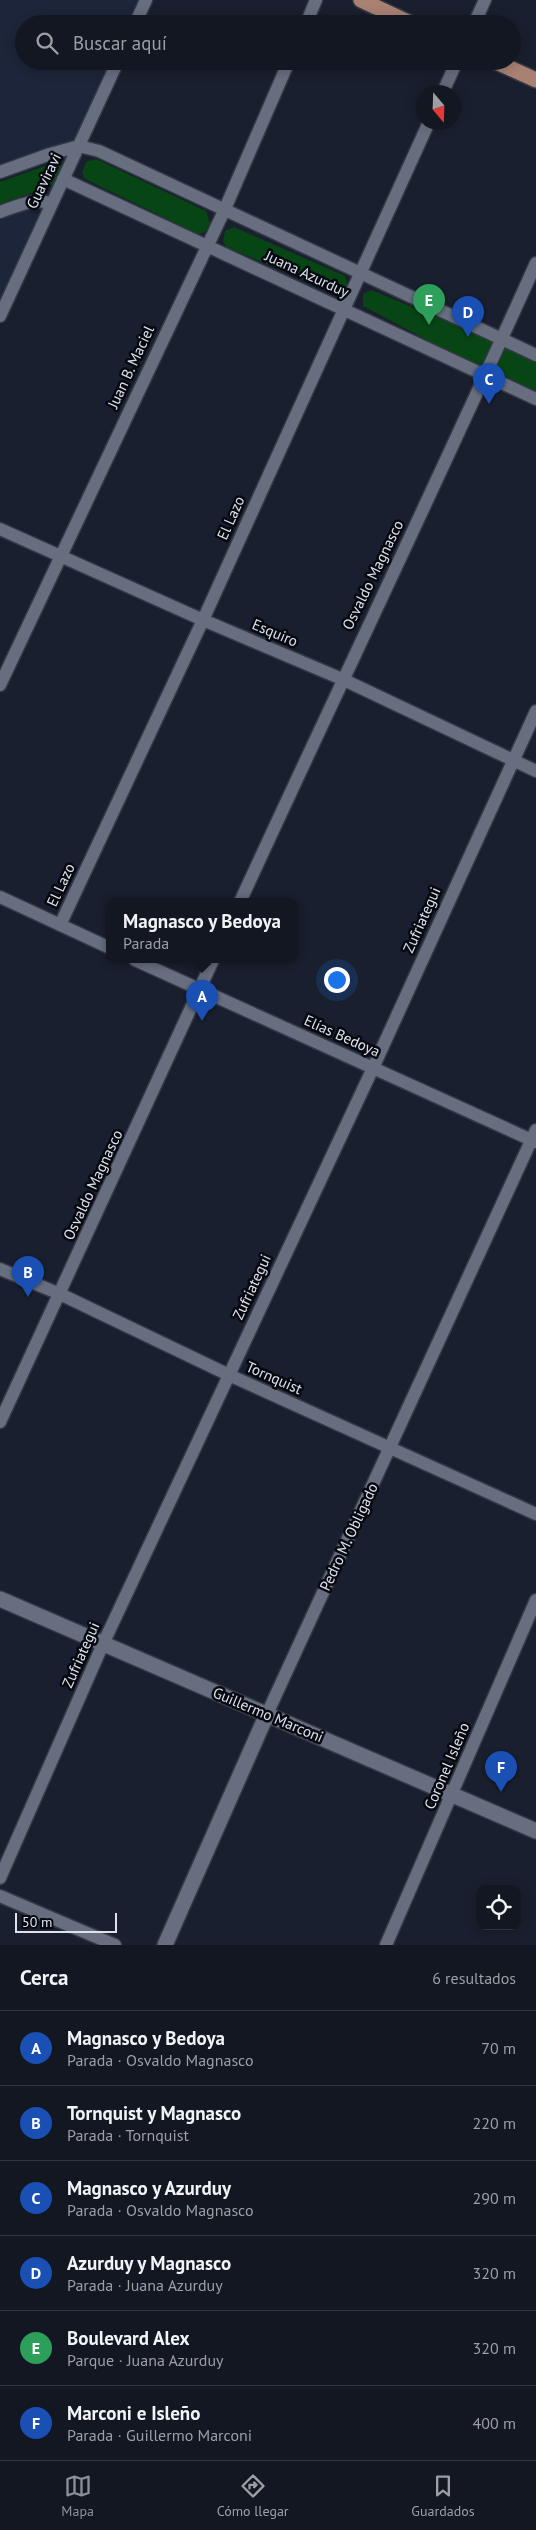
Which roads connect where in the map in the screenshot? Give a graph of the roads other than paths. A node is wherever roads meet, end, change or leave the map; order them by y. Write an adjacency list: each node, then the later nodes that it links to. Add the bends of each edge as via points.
1 (146, 0): 5 (street)
2 (316, 0): 6 (street)
3 (361, 0): 7 (main road)
4 (485, 0): 8 (street)
5 (139, 15)
6 (310, 15)
7 (393, 15)
8 (478, 15)
9 (114, 70): 16 (street, Guaviravi)
10 (286, 70): 20 (street, Juan B. Maciel)
11 (453, 70): 14 (street)
12 (514, 70): 13 (main road)
13 (536, 80)
14 (445, 85)
15 (425, 130): 24 (street, El Lazo)
16 (79, 146): 17 (street); 18 (street, Guaviravi); 20 (street, Juana Azurduy, via 99,151)
17 (0, 172)
18 (63, 179): 19 (street, Guaviravi); 22 (street, Juana Azurduy)
19 (51, 203): 21 (street, via 30,201); 26 (street, Guaviravi)
20 (224, 211): 22 (street, Juan B. Maciel); 24 (street, Juana Azurduy)
21 (0, 212)
22 (207, 245): 25 (street, Juana Azurduy); 32 (street, Juan B. Maciel)
23 (536, 263): 27 (street, Osvaldo Magnasco)
24 (360, 272): 25 (street, El Lazo); 27 (street, Juana Azurduy)
25 (344, 309): 29 (street, Juana Azurduy); 33 (street, El Lazo)
26 (0, 316)
27 (502, 339): 28 (street, Juana Azurduy); 29 (street, Osvaldo Magnasco)
28 (536, 355)
29 (485, 376): 30 (street, Juana Azurduy); 34 (street, Osvaldo Magnasco)
30 (536, 400)
31 (0, 529): 32 (street, Esquiro)
32 (60, 556): 33 (street, Esquiro); 35 (street, Juan B. Maciel)
33 (203, 620): 34 (street, Esquiro); 41 (street, El Lazo)
34 (342, 678): 37 (street, Esquiro); 40 (street, Osvaldo Magnasco)
35 (0, 685)
36 (536, 711): 37 (street, Zufriategui)
37 (512, 761): 38 (street, Esquiro); 46 (street, Zufriategui)
38 (536, 771)
39 (0, 897): 41 (street)
40 (242, 898)
41 (60, 926): 42 (street)
42 (106, 946)
43 (142, 963): 45 (street, Elías Bedoya)
44 (212, 963): 45 (street, Osvaldo Magnasco)
45 (199, 989): 46 (street, Elías Bedoya); 49 (street, Osvaldo Magnasco)
46 (373, 1068): 47 (street, Elías Bedoya); 50 (street, Zufriategui)
47 (534, 1137): 52 (street, Pedro M. Obligado)
48 (0, 1269): 49 (street, Tornquist)
49 (60, 1294): 50 (street, Tornquist); 51 (street, Osvaldo Magnasco)
50 (229, 1375): 52 (street, Tornquist); 56 (street, Zufriategui)
51 (0, 1422)
52 (390, 1448): 53 (street, Tornquist); 57 (street, Pedro M. Obligado)
53 (536, 1514)
54 (0, 1599): 56 (street, Guillermo Marconi)
55 (536, 1600): 58 (street, Coronel Isleño)
56 (104, 1644): 57 (street, Guillermo Marconi); 60 (street, Zufriategui)
57 (267, 1714): 58 (street, Guillermo Marconi); 63 (street, Pedro M. Obligado)
58 (452, 1795): 59 (street, Guillermo Marconi); 64 (street, Coronel Isleño)
59 (536, 1831)
60 (0, 1878)
61 (0, 1896): 62 (street)
62 (116, 1945)
63 (165, 1945)
64 (386, 1945)

